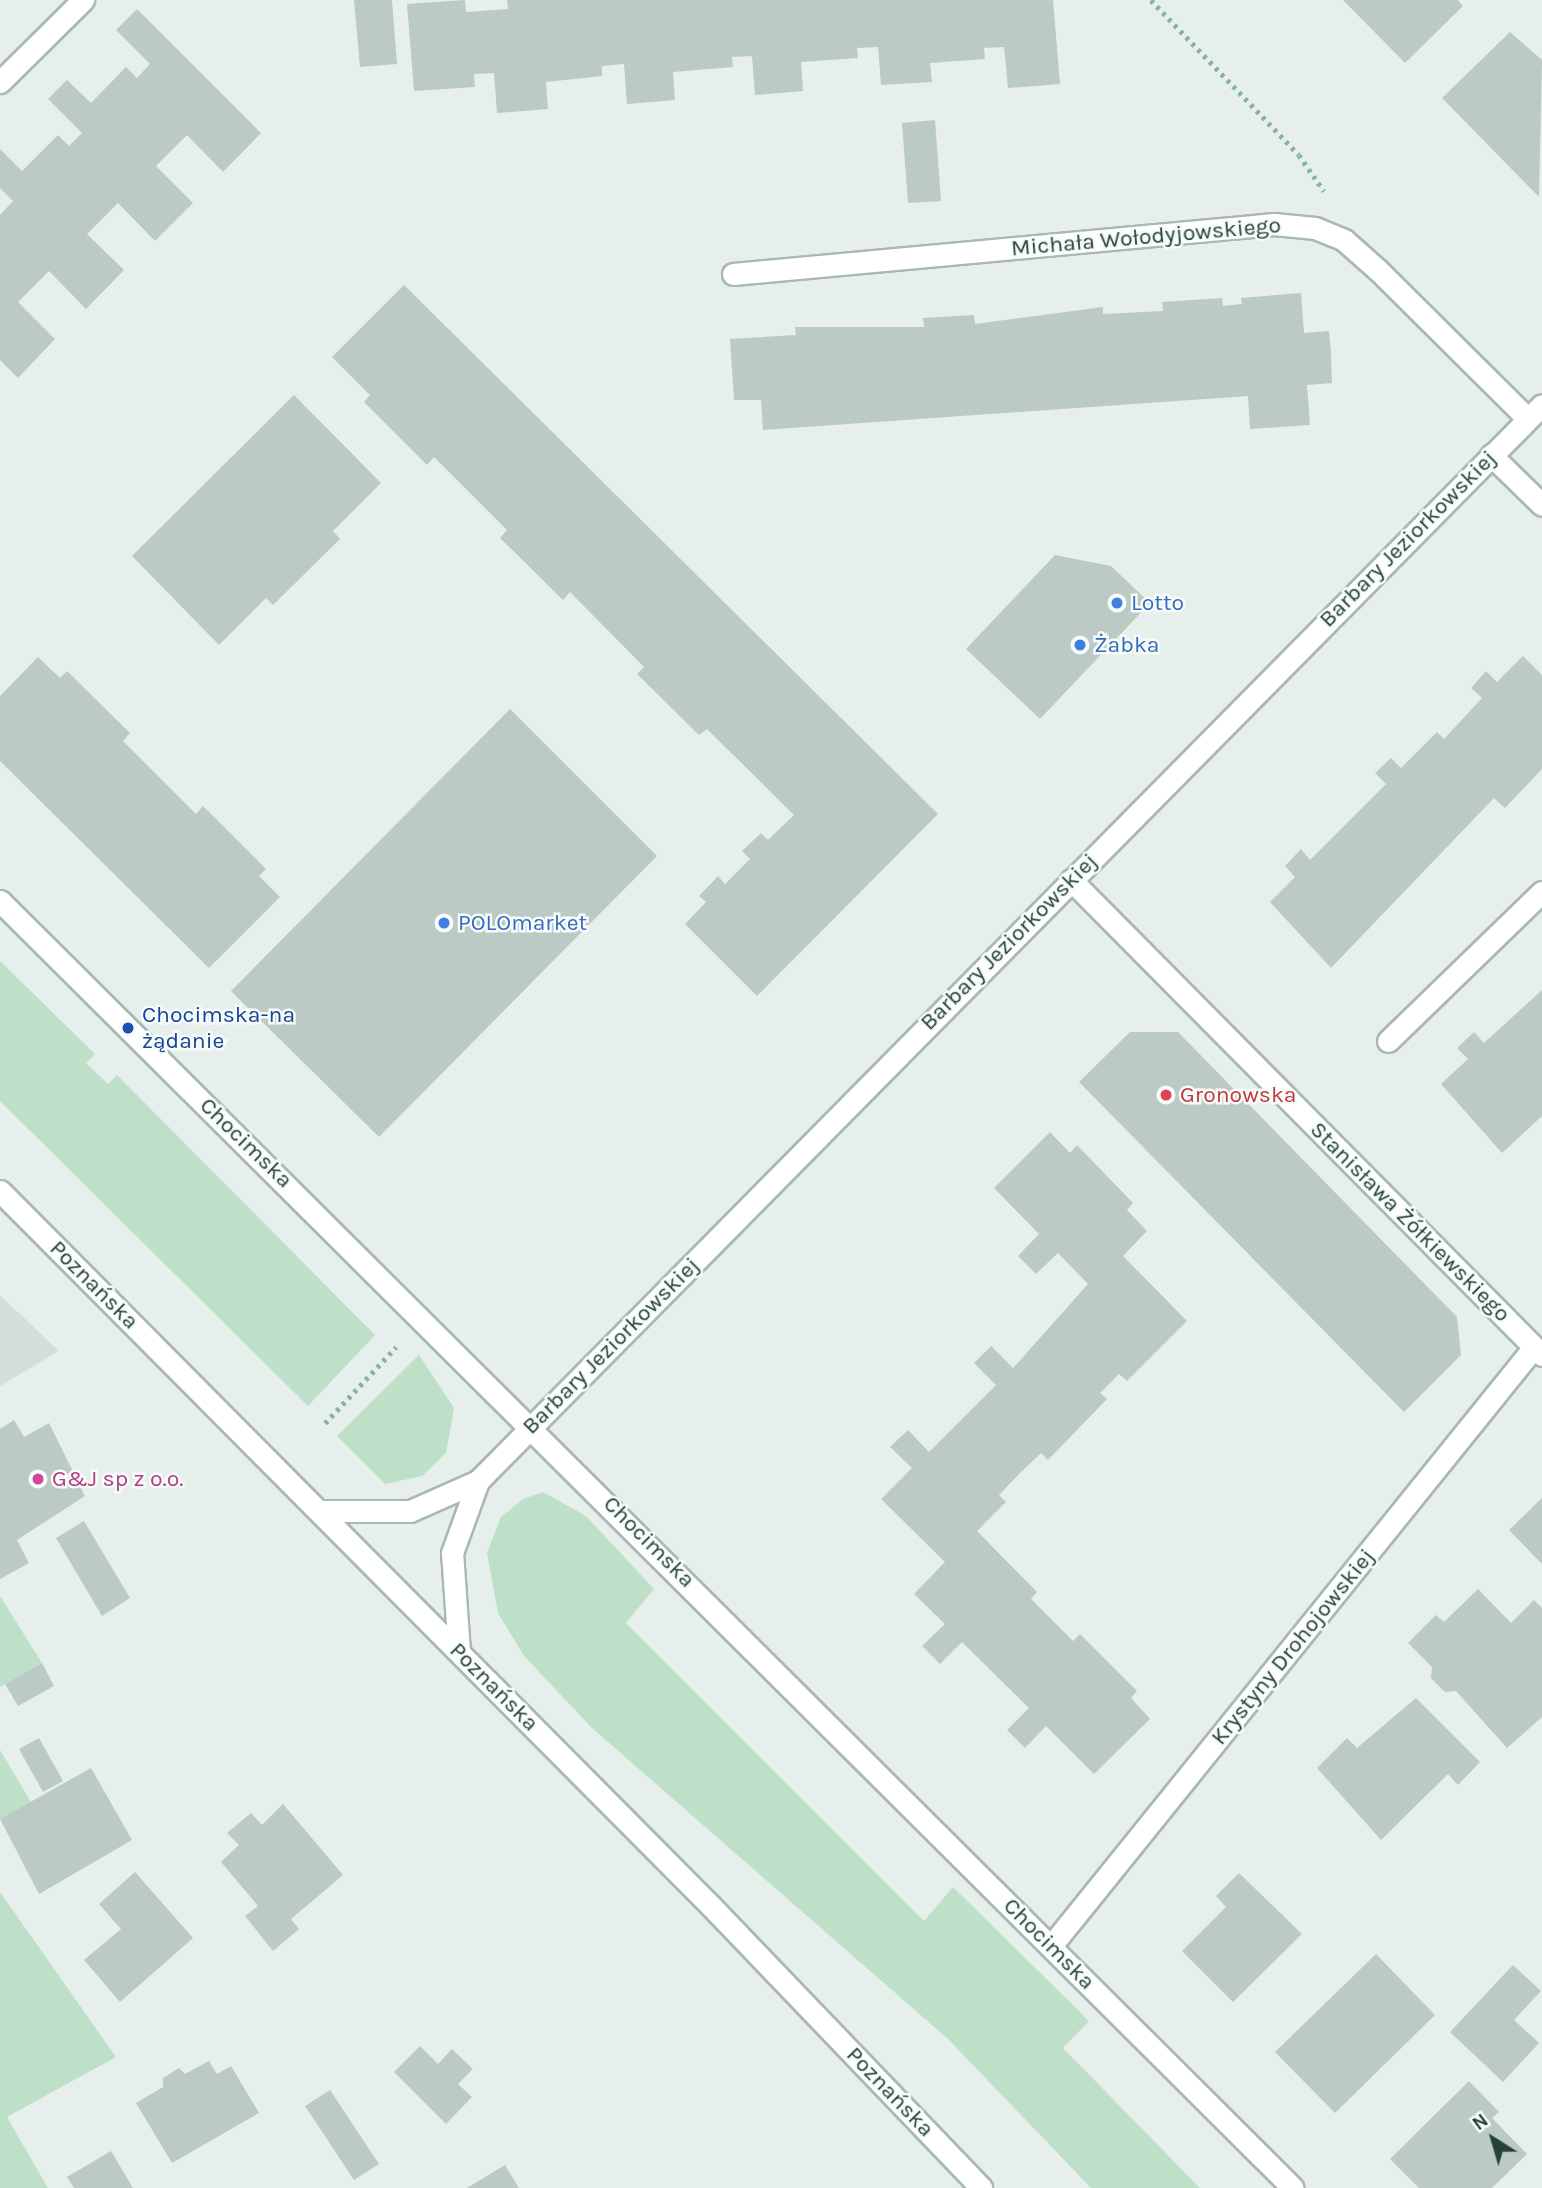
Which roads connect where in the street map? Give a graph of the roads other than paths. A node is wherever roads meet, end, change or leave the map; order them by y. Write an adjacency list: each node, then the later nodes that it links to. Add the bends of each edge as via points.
1 (83, 0): 2 (street)
2 (0, 82)
3 (733, 274): 4 (street, Michała Wołodyjowskiego, via 1274,224 1315,228 1344,240)
4 (1535, 412): 5 (street, Barbary Jeziorkowskiej)
5 (1491, 456): 6 (street); 7 (street, Barbary Jeziorkowskiej)
6 (1542, 505)
7 (1071, 880): 12 (street, Stanisława Żółkiewskiego); 13 (street, Barbary Jeziorkowskiej)
8 (1542, 892): 10 (street)
9 (0, 901): 13 (street, Chocimska)
10 (1388, 1041)
11 (0, 1191): 15 (street, Poznańska)
12 (1538, 1351): 17 (street, Krystyny Drohojowskiej)
13 (533, 1425): 14 (street, Barbary Jeziorkowskiej); 17 (street, Chocimska)
14 (478, 1481): 15 (street, Barbary Jeziorkowskiej, via 410,1511); 16 (street, Barbary Jeziorkowskiej, via 453,1553)
15 (319, 1511): 16 (street, Poznańska)
16 (459, 1652): 18 (street, Poznańska)
17 (1051, 1946): 19 (street, Chocimska)
18 (981, 2188)
19 (1293, 2188)

